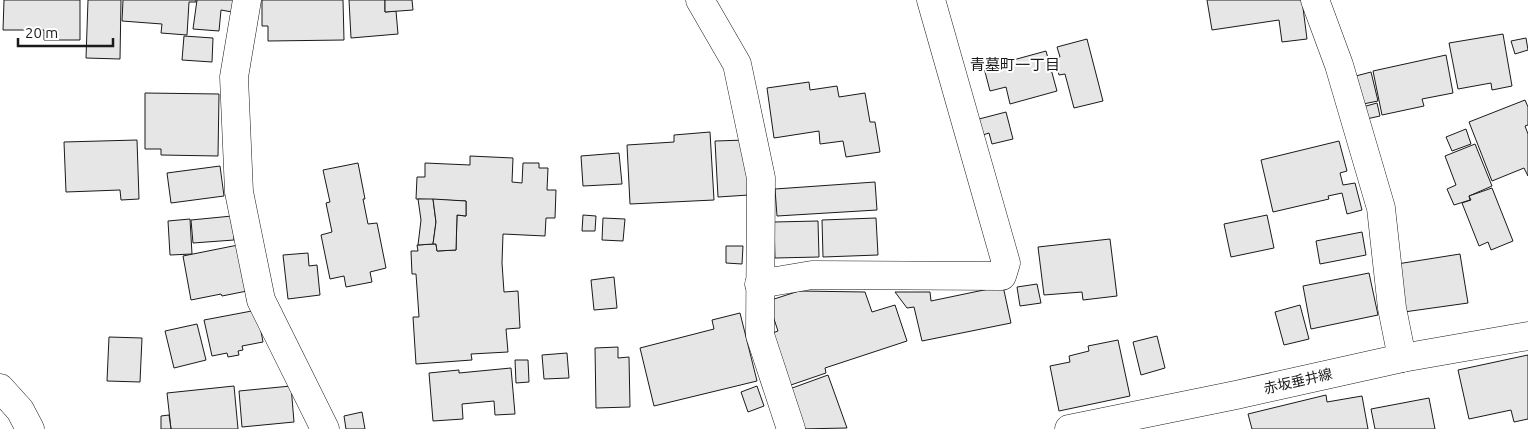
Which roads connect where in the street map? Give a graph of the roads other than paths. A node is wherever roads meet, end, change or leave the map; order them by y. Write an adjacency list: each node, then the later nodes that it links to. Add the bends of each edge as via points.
1 (247, 0): 10 (street, via 234,77 238,192 261,300)
2 (700, 0): 5 (street, via 737,64 761,178)
3 (931, 0): 5 (street, via 1006,263 1002,276 812,275)
4 (1315, 0): 7 (street, via 1340,65 1381,208 1392,308)
5 (759, 284): 11 (street, via 760,335)
6 (1528, 336): 7 (street, 赤坂垂井線)
7 (1402, 358): 12 (street, 赤坂垂井線)
8 (0, 388): 9 (street, via 20,410)
9 (30, 429)
10 (325, 429)
11 (791, 429)
12 (1069, 429)

